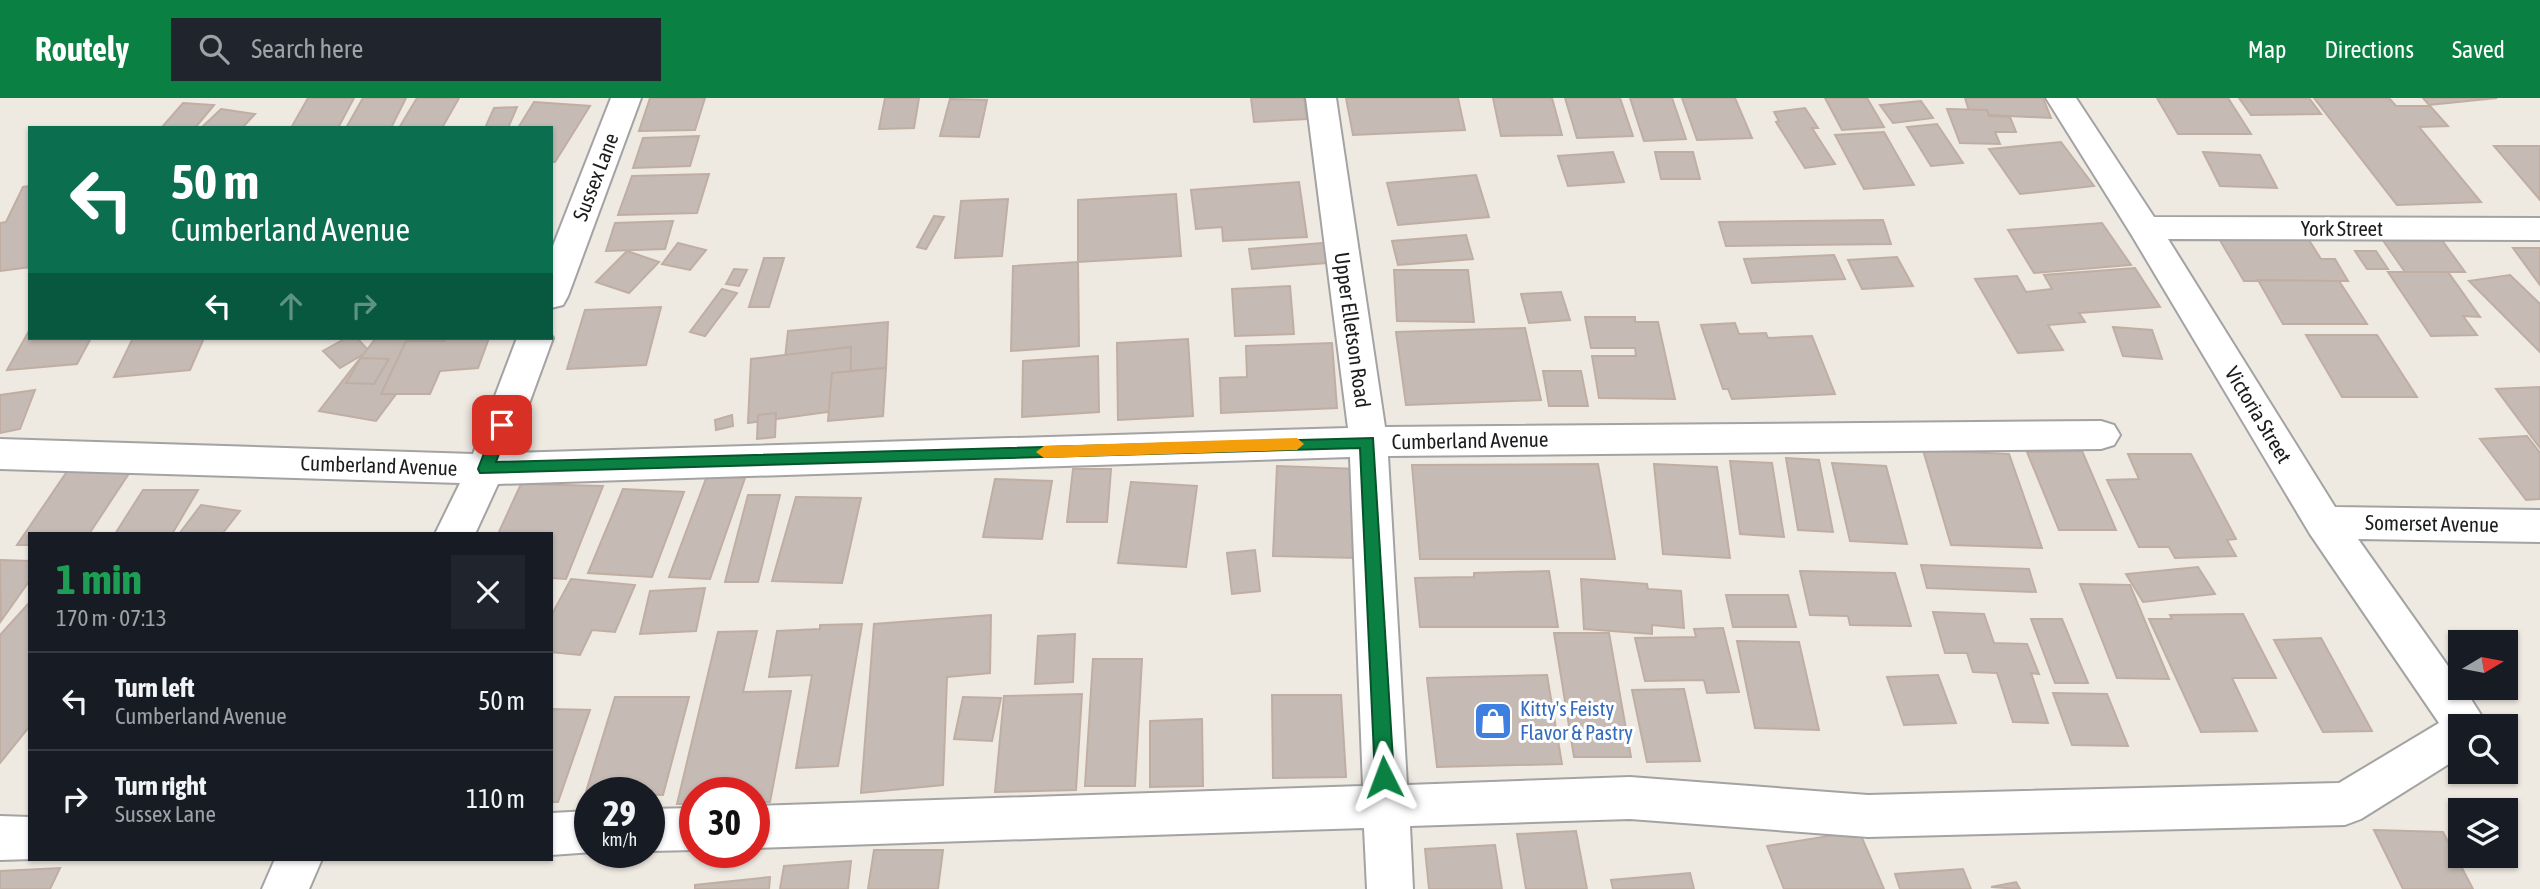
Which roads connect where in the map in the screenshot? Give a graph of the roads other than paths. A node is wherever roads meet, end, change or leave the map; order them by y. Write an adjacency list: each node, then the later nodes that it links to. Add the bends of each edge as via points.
1 (626, 98): 6 (street, Sussex Lane)
2 (1321, 98): 9 (street, Upper Elletson Road)
3 (2061, 98): 4 (street, Victoria Street)
4 (2144, 228): 5 (street, York Street); 12 (street, Victoria Street)
5 (2540, 229)
6 (553, 291)
7 (534, 340): 11 (street)
8 (2101, 435): 9 (street, Cumberland Avenue)
9 (1367, 442): 11 (street, Cumberland Avenue); 17 (street, Upper Elletson Road)
10 (0, 454): 11 (street, Cumberland Avenue)
11 (486, 469): 14 (street)
12 (2324, 523): 13 (street, Somerset Avenue); 15 (street, Victoria Street)
13 (2540, 526)
14 (456, 532)
15 (2458, 714)
16 (2448, 741): 17 (street, via 2345,804 1868,816 1630,798)
17 (1386, 805): 18 (street); 24 (street, Upper Elletson Road)
18 (770, 826)
19 (574, 833): 20 (street)
20 (553, 834)
21 (0, 838): 22 (street)
22 (28, 839)
23 (298, 861): 25 (street)
24 (1390, 873)
25 (285, 889)

